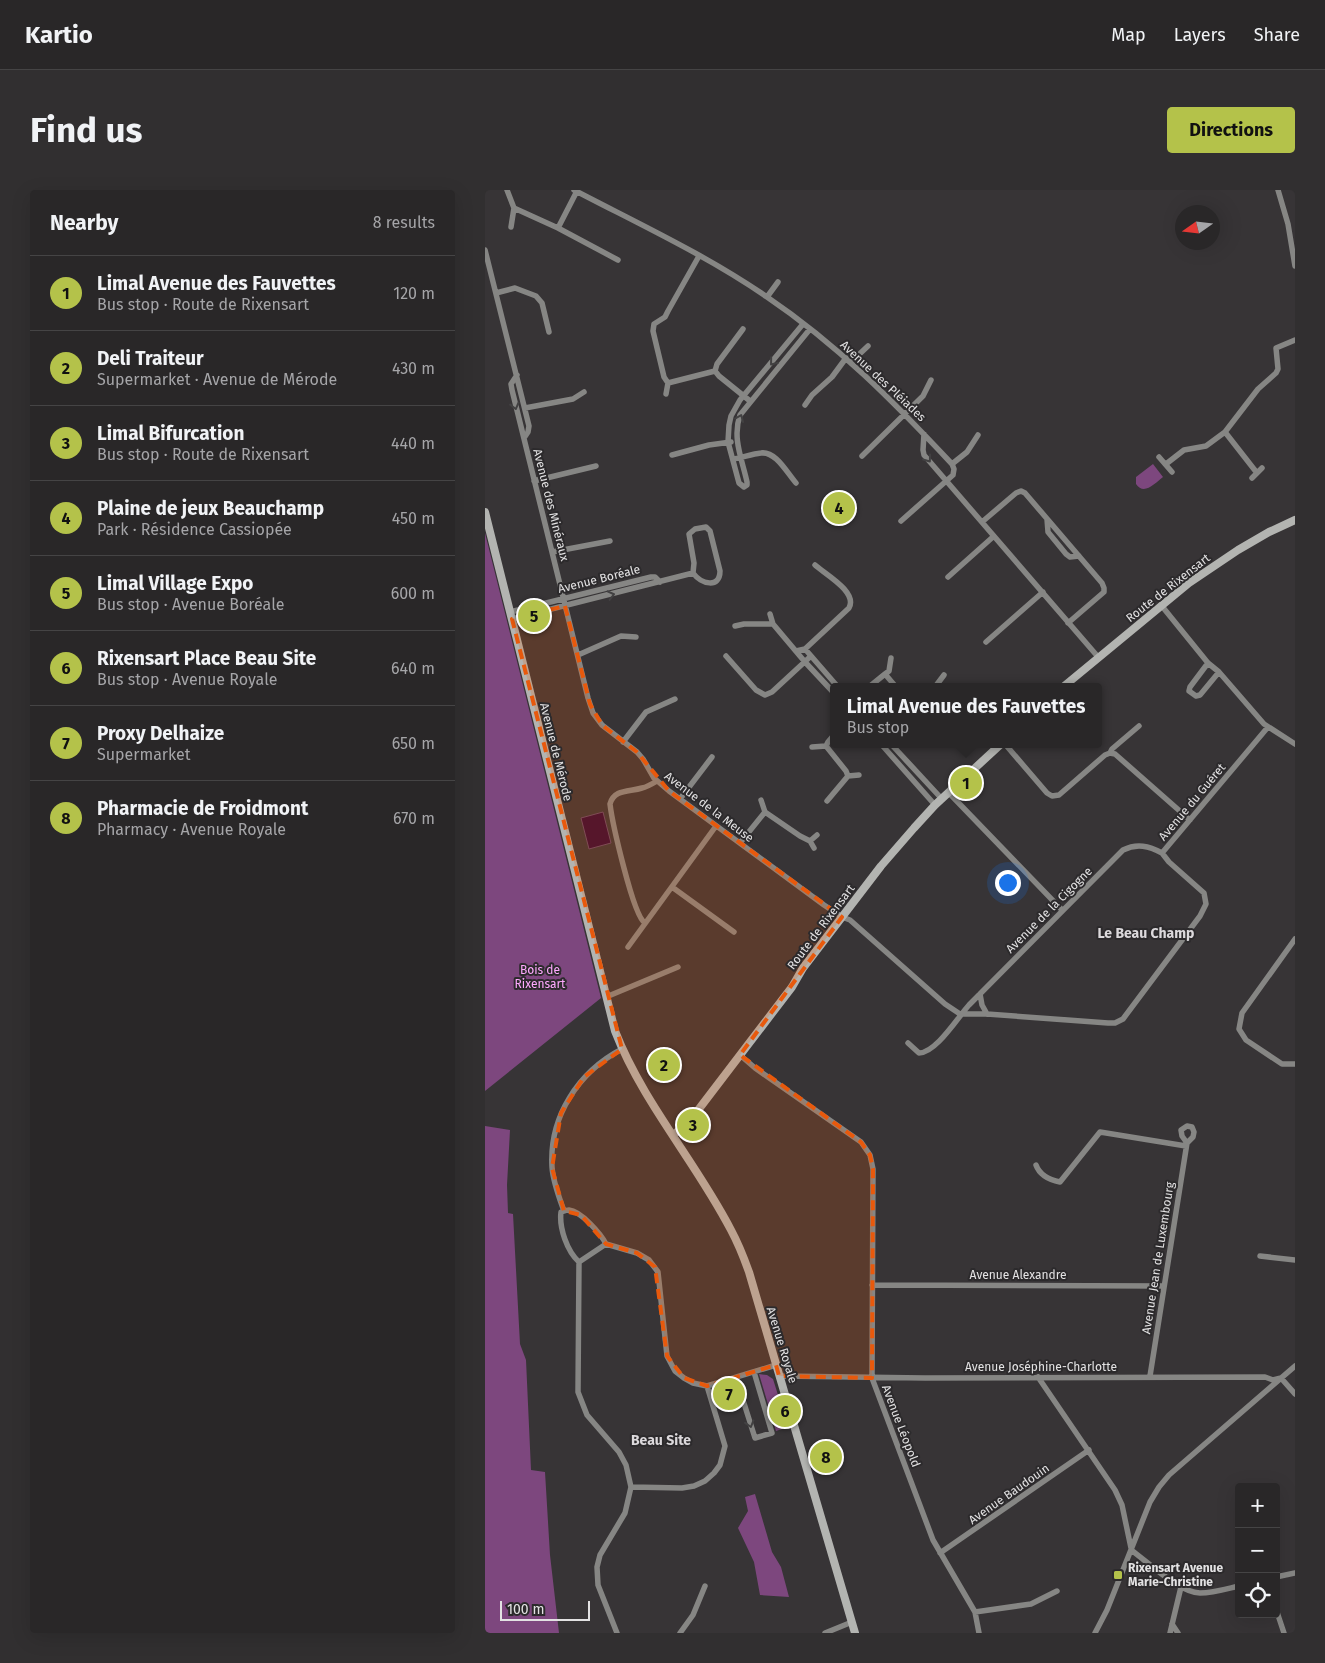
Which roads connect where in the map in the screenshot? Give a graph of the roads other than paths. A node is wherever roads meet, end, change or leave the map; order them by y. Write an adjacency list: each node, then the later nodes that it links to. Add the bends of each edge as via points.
1 (507, 190): 4 (street)
2 (1278, 190): 10 (street)
3 (576, 191): 6 (street); 8 (street, Avenue des Pléiades)
4 (515, 208): 5 (street); 6 (street)
5 (511, 227)
6 (558, 228): 9 (street)
7 (485, 250): 12 (street, Avenue des Minéraux)
8 (699, 256): 13 (street, Avenue des Pléiades); 25 (street, via 669,311 654,324 664,377)
9 (618, 260)
10 (1295, 266)
11 (777, 282): 13 (street)
12 (496, 293): 17 (street, via 515,288 536,296 542,303); 23 (street, Avenue des Minéraux)
13 (767, 297): 14 (street, Avenue des Pléiades)
14 (803, 324): 16 (street, Avenue des Pléiades); 28 (street, one-way to 28)
15 (743, 329): 22 (street)
16 (810, 329): 20 (street, Avenue des Pléiades); 29 (street)
17 (549, 332)
18 (1295, 340): 33 (street, via 1276,348 1276,373 1257,389)
19 (868, 346): 21 (street)
20 (846, 358): 21 (street, Avenue des Pléiades); 30 (street)
21 (851, 362): 32 (street, Avenue des Pléiades)
22 (715, 371): 25 (street); 28 (street)
23 (517, 375): 31 (street, Avenue des Minéraux); 36 (street, Avenue des Minéraux, one-way to 36, via 511,387)
24 (931, 380): 32 (street, via 923,396)
25 (668, 383): 27 (street)
26 (584, 392): 31 (street, via 573,399)
27 (666, 394)
28 (744, 396): 29 (street); 38 (street, via 730,420)
29 (750, 401): 37 (street, one-way to 29, via 739,419)
30 (805, 405)
31 (525, 408): 36 (street, Avenue des Minéraux, via 529,429)
32 (905, 413): 34 (street, Avenue des Pléiades); 40 (street)
33 (1225, 432): 45 (street, via 1206,446 1184,450); 48 (street, via 1260,470)
34 (923, 434): 44 (street, Avenue des Pléiades); 49 (street, one-way to 49, via 925,455)
35 (978, 435): 44 (street, via 967,452)
36 (524, 438): 50 (street, Avenue des Minéraux)
37 (737, 441): 38 (street); 42 (street)
38 (728, 442): 39 (street); 43 (street)
39 (672, 455)
40 (862, 456)
41 (1159, 457): 45 (street)
42 (741, 458): 43 (street); 43 (street, via 747,482 744,487 739,483); 51 (street, via 768,454)
43 (733, 460)
44 (952, 464): 49 (street, via 953,475)
45 (1165, 464): 47 (street)
46 (596, 466): 50 (street)
47 (1171, 472)
48 (1252, 478)
49 (945, 480): 54 (street); 55 (street)
50 (534, 481): 58 (street, Avenue des Minéraux)
51 (797, 482)
52 (485, 512): 68 (street, Avenue de Mérode)
53 (1295, 520): 65 (street, Route de Rixensart, via 1227,557)
54 (901, 521)
55 (982, 522): 56 (street); 69 (street, via 1016,493 1025,493 1104,588 1104,592)
56 (994, 536): 61 (street); 63 (street)
57 (609, 541): 58 (street)
58 (552, 552): 64 (street, Avenue des Minéraux)
59 (815, 565): 74 (street, via 841,586 850,596 851,603)
60 (693, 574): 60 (street, via 705,583 717,581 720,577 710,531 706,527 691,530 689,535 695,563); 62 (street)
61 (948, 577)
62 (659, 582): 64 (street, Avenue Boréale, via 651,576); 66 (street, Avenue Boréale, one-way to 62)
63 (1043, 592): 69 (street); 73 (street)
64 (563, 598): 66 (street, Avenue des Minéraux); 68 (street, Avenue Boréale)
65 (1161, 605): 80 (street, Route de Rixensart); 82 (street)
66 (565, 606): 68 (street, Avenue Boréale); 76 (street, Avenue de la Meuse)
67 (770, 614): 70 (street)
68 (511, 616): 132 (street, Avenue de Mérode)
69 (1068, 622): 80 (street)
70 (773, 624): 71 (street); 75 (street)
71 (735, 626)
72 (636, 637): 76 (street, via 621,636)
73 (986, 642)
74 (805, 648): 75 (street); 78 (street)
75 (796, 651): 81 (street)
76 (578, 655): 96 (street, Avenue de la Meuse, via 593,713)
77 (727, 656): 81 (street, via 765,695 773,692)
78 (811, 656): 81 (street); 86 (street)
79 (891, 658): 84 (street, via 889,671)
80 (1099, 658): 90 (street, Route de Rixensart)
81 (805, 662): 91 (street)
82 (1208, 663): 83 (street); 83 (street, via 1189,691 1200,695)
83 (1219, 672): 94 (street)
84 (885, 674): 87 (street); 88 (street)
85 (944, 675): 89 (street)
86 (835, 683)
87 (874, 683)
88 (893, 683)
89 (938, 683)
90 (1068, 683)
91 (830, 689)
92 (675, 699): 96 (street, via 646,712)
93 (1139, 726): 104 (street)
94 (1268, 727): 97 (street); 116 (street, Avenue du Guéret)
95 (830, 739): 98 (street)
96 (623, 742): 108 (street, Avenue de la Meuse, via 640,755)
97 (1295, 744)
98 (826, 746): 99 (street); 107 (street)
99 (813, 747)
100 (885, 748): 114 (street)
101 (895, 748): 110 (street)
102 (997, 748): 109 (street, Route de Rixensart)
103 (1008, 748): 104 (street, via 1053,796 1059,795)
104 (1110, 753): 116 (street)
105 (712, 757): 111 (street)
106 (859, 775): 107 (street)
107 (848, 776): 113 (street)
108 (657, 781): 111 (street, Avenue de la Meuse); 126 (street, via 616,794 610,804 636,910)
109 (948, 792): 110 (street, Route de Rixensart); 124 (street)
110 (941, 798): 114 (street, Route de Rixensart)
111 (680, 799): 117 (street, Avenue de la Meuse)
112 (761, 800): 115 (street)
113 (827, 801)
114 (935, 805): 125 (street, Route de Rixensart, via 899,844)
115 (765, 812): 119 (street); 120 (street)
116 (1191, 820): 122 (street, Avenue du Guéret)
117 (716, 826): 120 (street, Avenue de la Meuse); 123 (street)
118 (817, 834): 119 (street)
119 (810, 841): 121 (street)
120 (740, 843): 125 (street, Avenue de la Meuse)
121 (814, 848)
122 (1162, 853): 124 (street, Avenue de la Cigogne, via 1140,846 1123,850); 134 (street, Avenue du Guéret, via 1201,889 1206,904 1123,1018 1108,1023)
123 (672, 887): 126 (street); 127 (street)
124 (1062, 910): 131 (street, Avenue de la Cigogne)
125 (842, 917): 133 (street, via 850,920 949,1008); 137 (street, Route de Rixensart)
126 (645, 923): 129 (street)
127 (735, 932)
128 (1295, 939): 138 (street, via 1242,1013 1239,1029 1246,1040 1282,1064)
129 (628, 947)
130 (678, 967): 132 (street)
131 (980, 994): 133 (street, Avenue de la Cigogne); 134 (street)
132 (606, 997): 136 (street, Avenue de Mérode)
133 (960, 1014): 134 (street, Avenue du Guéret); 135 (street, Avenue de la Cigogne, via 925,1052 919,1053)
134 (987, 1014)
135 (908, 1043)
136 (622, 1049): 139 (street, Avenue de Mérode, via 641,1086); 141 (street, via 584,1077 561,1114 553,1143 552,1168)
137 (740, 1055): 139 (street, Route de Rixensart, via 689,1122); 146 (street, Avenue Léopold, via 867,1149 873,1169)
138 (1295, 1064)
139 (673, 1135): 148 (street, Avenue Royale, via 732,1231 749,1272)
140 (1037, 1165): 147 (street, Avenue Jean de Luxembourg, via 1040,1173 1060,1182 1099,1132 1186,1145)
141 (564, 1211): 142 (street, via 581,1215); 145 (street, via 561,1212 561,1230)
142 (606, 1244): 145 (street); 157 (street, via 637,1253 655,1268 660,1279 668,1360 684,1378)
143 (1261, 1256): 144 (street)
144 (1295, 1260)
145 (579, 1262): 160 (street, via 578,1392 587,1415 623,1458)
146 (872, 1285): 147 (street, Avenue Alexandre); 155 (street, Avenue Léopold)
147 (1164, 1286): 152 (street, Avenue Jean de Luxembourg)
148 (776, 1365): 150 (street); 151 (street, Avenue Royale)
149 (1295, 1366): 156 (street)
150 (754, 1372): 154 (street); 154 (street, one-way to 150, via 755,1438 772,1432)
151 (779, 1376): 155 (street, Avenue Joséphine-Charlotte); 171 (street, Avenue Royale)
152 (1150, 1376): 153 (street, Avenue Joséphine-Charlotte); 156 (street, Avenue Joséphine-Charlotte)
153 (1038, 1377): 155 (street, Avenue Joséphine-Charlotte); 159 (street)
154 (736, 1378): 157 (street)
155 (872, 1378): 162 (street, Avenue Léopold)
156 (1281, 1378): 158 (street); 161 (street, via 1169,1475 1151,1499)
157 (707, 1386): 160 (street, via 725,1446 714,1472 705,1481 688,1487)
158 (1295, 1394)
159 (1089, 1450): 161 (street, via 1122,1504); 162 (street, Avenue Baudouin)
160 (631, 1487): 173 (street, via 625,1513 600,1555 597,1567 599,1585)
161 (1131, 1550): 166 (street); 178 (street)
162 (940, 1553): 169 (street, Avenue Léopold)
163 (1295, 1573): 164 (street)
164 (1280, 1577)
165 (705, 1586): 174 (street, via 693,1615)
166 (1181, 1587): 167 (street, via 1201,1593); 172 (street)
167 (1235, 1587)
168 (1057, 1591): 169 (street, via 1031,1604)
169 (975, 1612): 177 (street, Avenue Léopold)
170 (1279, 1618): 181 (street)
171 (852, 1622): 175 (street); 176 (street, Avenue Royale)
172 (1172, 1624): 179 (street); 180 (street)
173 (617, 1633)
174 (680, 1633)
175 (825, 1633)
176 (855, 1633)
177 (979, 1633)
178 (1095, 1633)
179 (1169, 1633)
180 (1178, 1633)
181 (1284, 1633)

